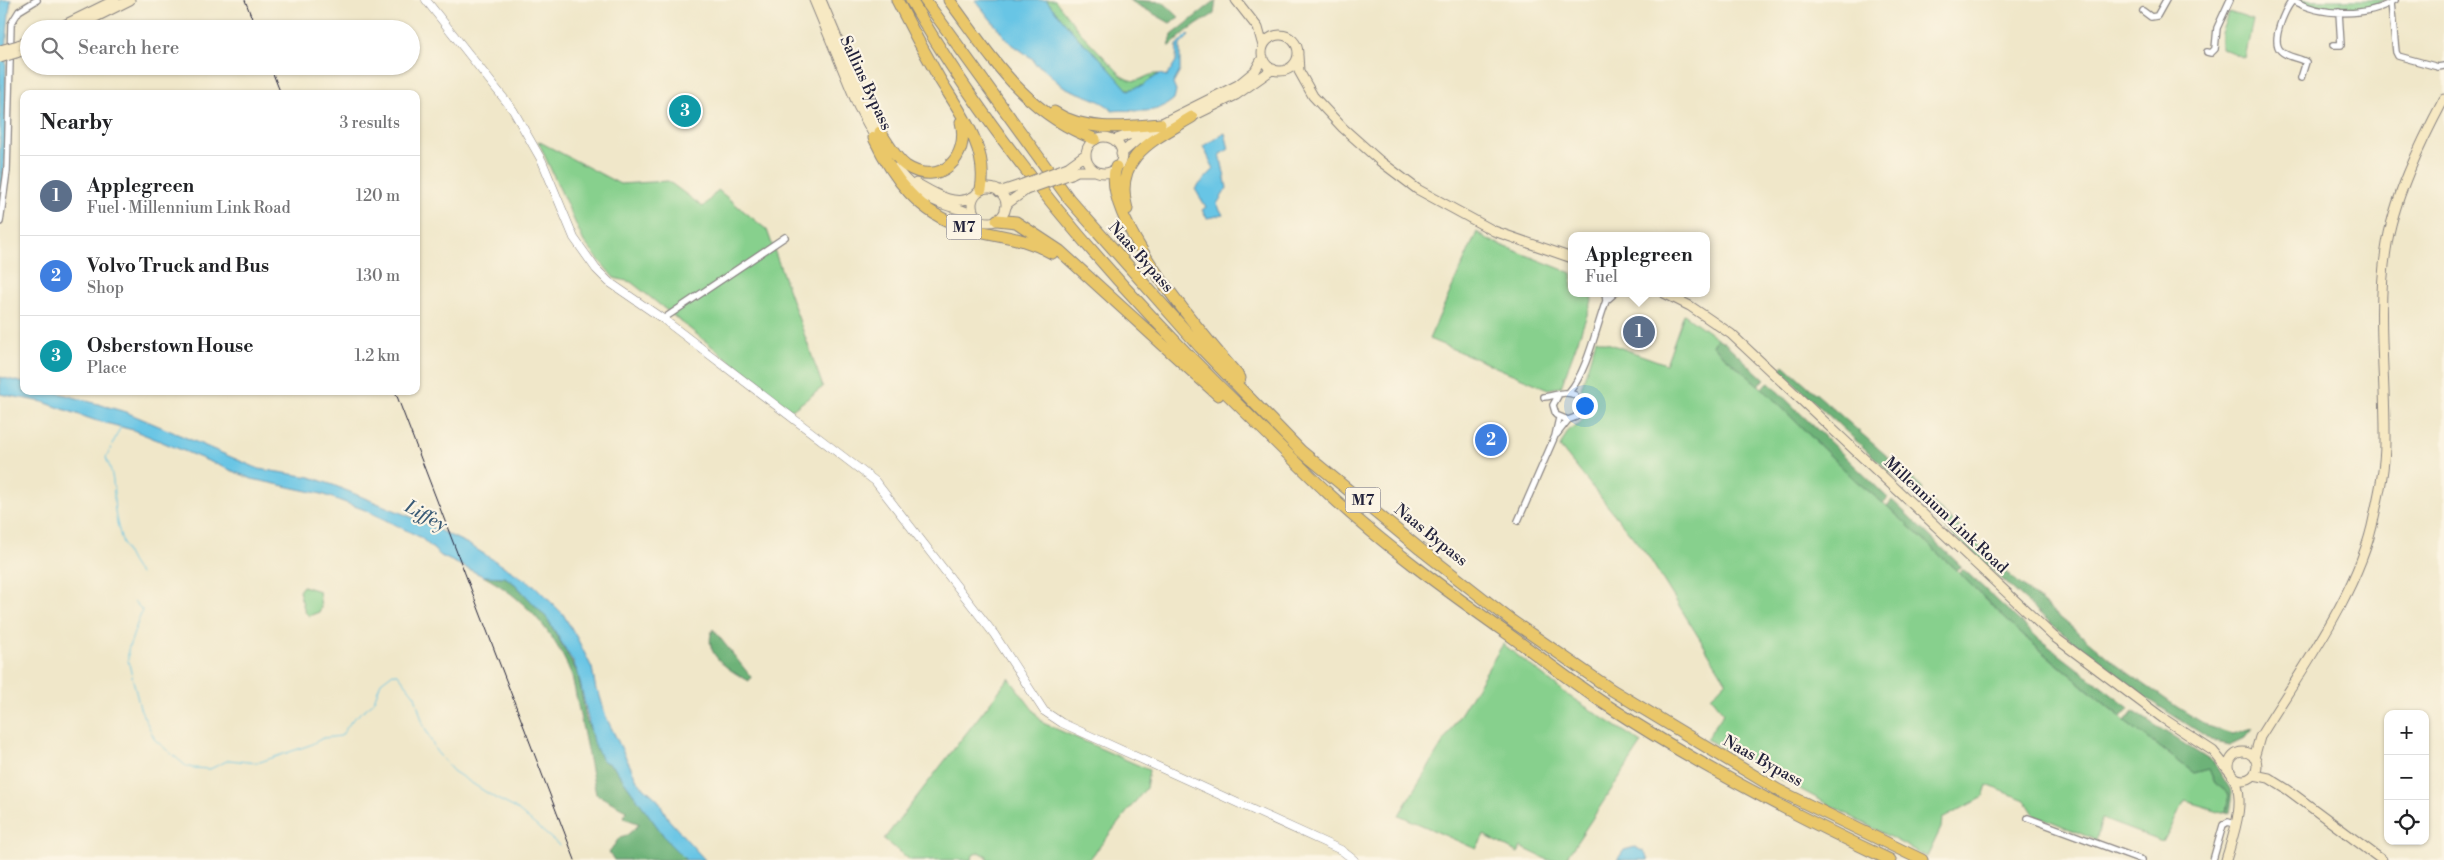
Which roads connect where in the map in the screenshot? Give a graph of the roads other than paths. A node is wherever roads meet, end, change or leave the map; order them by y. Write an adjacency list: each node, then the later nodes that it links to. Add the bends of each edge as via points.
1 (37, 0): 56 (street, via 18,10 11,24 7,171)
2 (115, 0): 18 (main road)
3 (130, 0): 19 (main road)
4 (426, 0): 65 (street, via 513,110 542,161 574,238 585,256 609,282)
5 (814, 0): 42 (main road, Sallins Bypass, via 854,98)
6 (821, 0): 42 (main road, Sallins Bypass)
7 (897, 0): 38 (highway)
8 (911, 0): 74 (highway, Naas Bypass / M7, via 938,49 1077,234 1136,302)
9 (925, 0): 75 (highway, Naas Bypass / M7, via 1069,199 1113,251 1301,451)
10 (949, 0): 37 (highway, via 1004,75)
11 (1236, 0): 20 (main road)
12 (2166, 0): 16 (street, via 2157,16 2151,17)
13 (2230, 0): 28 (street, via 2217,28 2215,49)
14 (2292, 0): 17 (street, via 2308,8); 35 (street, via 2279,27 2278,46 2280,51 2306,62)
15 (2393, 1): 17 (street, via 2361,11); 32 (street, via 2398,56)
16 (2143, 11)
17 (2339, 12): 22 (street, via 2341,45)
18 (74, 20)
19 (90, 20)
20 (1258, 28): 21 (main road); 23 (main road)
21 (1275, 36): 23 (main road); 29 (main road, via 1290,38)
22 (2334, 45)
23 (1263, 46): 30 (main road)
24 (20, 47): 25 (main road)
25 (17, 49): 26 (main road); 27 (main road, bridge); 31 (main road, bridge)
26 (20, 49)
27 (0, 50)
28 (2207, 52)
29 (1298, 55): 34 (main road, via 1293,65); 36 (main road)
30 (1263, 57): 33 (main road); 41 (main road, via 1256,71 1238,85)
31 (0, 58)
32 (2444, 66)
33 (1273, 69): 34 (main road); 40 (main road, via 1236,95)
34 (1284, 70): 36 (main road)
35 (2301, 78)
36 (1304, 84): 59 (main road, via 1343,128 1417,189 1494,231)
37 (1025, 94): 41 (highway, via 1058,114 1086,125); 43 (highway, via 1064,126)
38 (952, 99): 42 (highway, via 963,131 963,144 958,157 942,170 923,173 905,165); 51 (highway, via 979,152 983,170)
39 (2444, 99): 77 (main road, via 2418,148 2386,249 2382,334 2386,445 2374,519 2346,595)
40 (1192, 117): 46 (main road, via 1137,140); 58 (highway, M7, via 1148,144 1129,165 1124,196)
41 (1160, 124): 44 (main road)
42 (877, 135): 51 (main road, Sallins Bypass, via 916,182 955,201 968,200); 54 (main road, Sallins Bypass, via 898,171 914,187 933,200 968,211); 60 (highway, M7, via 896,178 925,207 964,227 1022,238)
43 (1095, 139): 44 (main road, via 1105,137); 45 (main road, via 1088,145)
44 (1114, 140): 46 (main road)
45 (1086, 154): 48 (main road); 49 (main road, via 1088,164)
46 (1122, 154): 47 (main road)
47 (1116, 167): 49 (main road, via 1104,172); 58 (highway, M7, via 1117,199)
48 (1070, 170): 49 (main road); 50 (main road, bridge)
49 (1096, 171)
50 (1025, 187): 52 (main road); 53 (main road)
51 (978, 192): 52 (main road, via 991,188); 54 (main road, via 971,207)
52 (1000, 192): 53 (main road)
53 (1005, 209): 55 (main road)
54 (976, 217): 55 (main road, via 984,222)
55 (997, 220): 60 (highway, M7, via 1016,222)
56 (0, 222)
57 (785, 237): 65 (street)
58 (1144, 255): 75 (highway, M7, via 1210,344 1256,395)
59 (1568, 257)
60 (1086, 273): 74 (highway, M7, via 1229,405)
61 (1606, 297): 64 (street)
62 (1610, 297): 64 (street)
63 (1672, 297): 78 (main road, Millennium Link Road, via 1731,334 2053,636 2164,719)
64 (1606, 301): 66 (street)
65 (663, 318): 87 (street, via 875,481 994,634 1044,710 1062,723 1341,850)
66 (1575, 386): 67 (street); 69 (street)
67 (1569, 392): 68 (street); 69 (street)
68 (1558, 396): 70 (street); 70 (street, via 1544,397)
69 (1578, 397): 72 (street, via 1581,410)
70 (1553, 405): 71 (street)
71 (1559, 418): 72 (street); 73 (street)
72 (1568, 420): 73 (street)
73 (1555, 436): 76 (street)
74 (1283, 449): 88 (highway, Naas Bypass / M7, via 1331,496 1441,587 1604,703 1704,765 1808,822)
75 (1363, 501): 89 (highway, Naas Bypass / M7, via 1512,621 1612,690 1778,790)
76 (1518, 521)
77 (2260, 737): 79 (main road); 80 (main road)
78 (2213, 750): 79 (main road, Millennium Link Road); 81 (main road, Millennium Link Road)
79 (2237, 754): 80 (main road, via 2248,753); 81 (main road, via 2230,761)
80 (2255, 760): 82 (main road); 83 (main road)
81 (2231, 774): 82 (main road, via 2244,780); 84 (main road, via 2238,785)
82 (2252, 776): 83 (main road); 84 (main road)
83 (2269, 778): 93 (main road)
84 (2239, 800): 86 (main road)
85 (2028, 818): 90 (street)
86 (2235, 824): 91 (street, via 2228,822 2223,825); 92 (main road)
87 (1354, 860)
88 (1890, 860)
89 (1922, 860)
90 (2142, 860)
91 (2213, 860)
92 (2226, 860)
93 (2382, 860)

